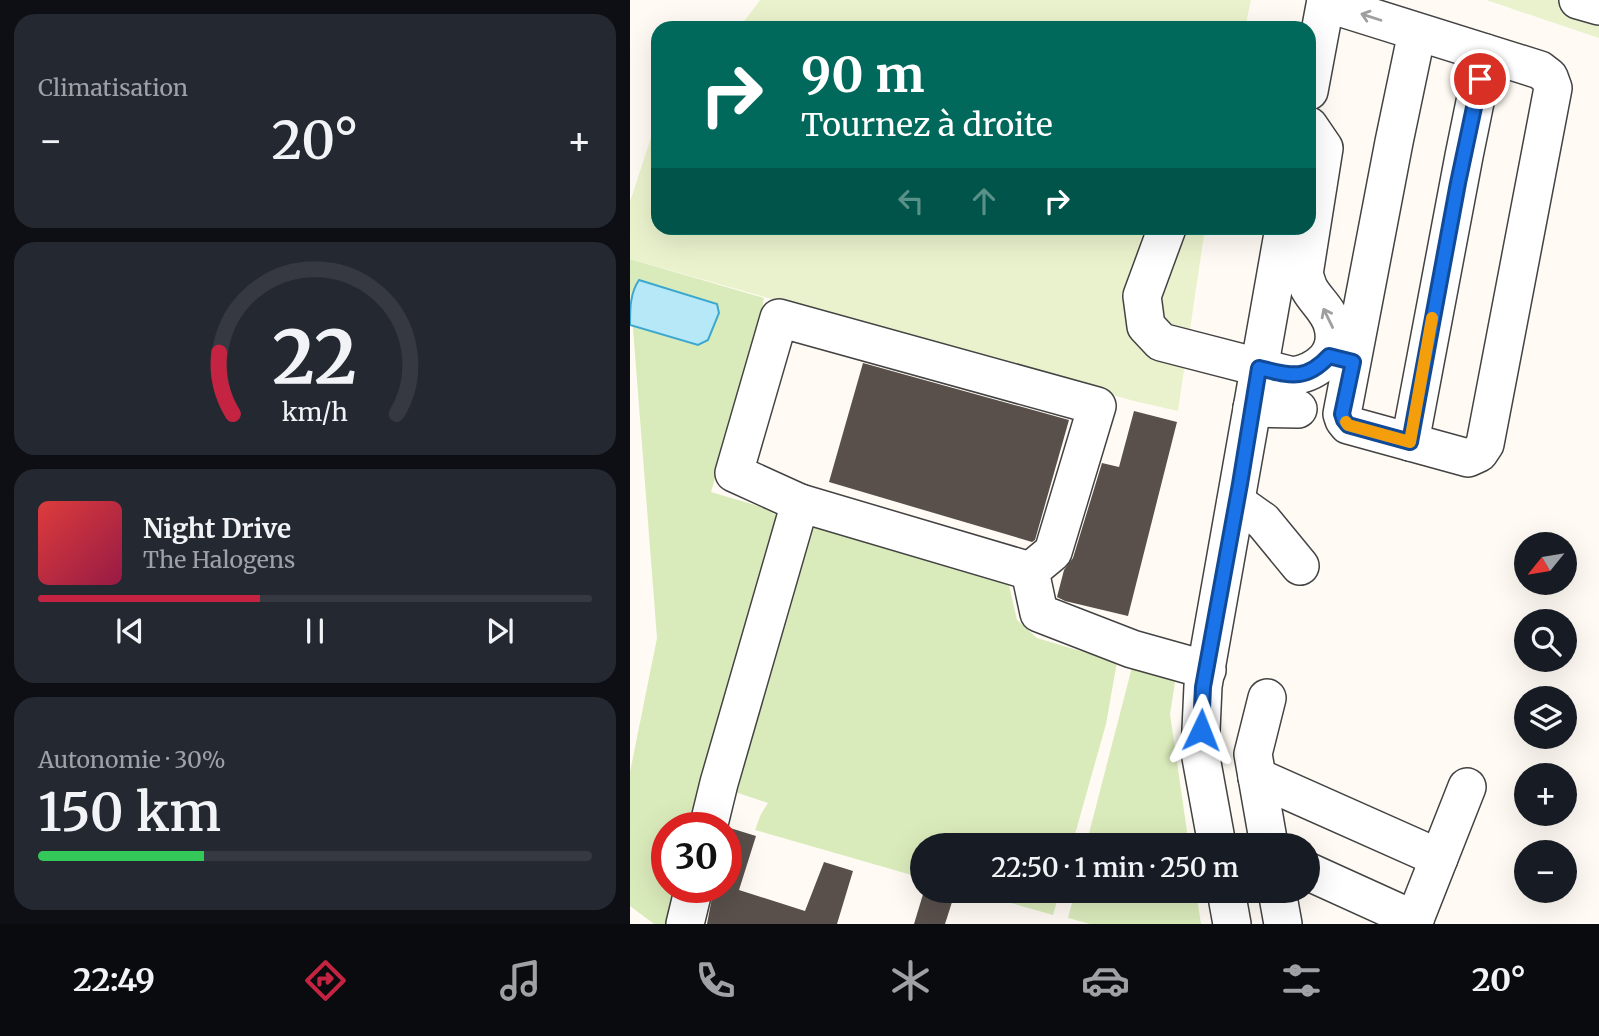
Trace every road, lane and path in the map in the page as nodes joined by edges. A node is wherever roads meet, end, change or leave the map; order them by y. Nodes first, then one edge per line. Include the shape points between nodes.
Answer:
1 (1578, 0) edge
2 (1326, 1) edge
3 (1599, 6) edge
4 (1417, 32) junction
5 (1485, 53) junction
6 (1316, 55) edge
7 (1316, 136) edge
8 (1316, 198) edge
9 (1164, 235) edge
10 (1283, 235) edge
11 (1310, 235) edge
12 (1341, 359) junction
13 (1259, 368) junction
14 (1252, 408) junction
15 (1297, 409) dead end
16 (1410, 442) junction
17 (1236, 502) junction
18 (800, 503) junction
19 (1300, 565) dead end
20 (1030, 571) junction
21 (1207, 670) junction
22 (1267, 698) dead end
23 (1257, 777) junction
24 (1467, 788) dead end
25 (712, 812) edge
26 (1215, 833) edge
27 (1267, 833) edge
28 (1439, 858) junction
29 (1320, 877) edge
30 (690, 903) edge
31 (1228, 903) edge
32 (1279, 903) edge
33 (1414, 922) edge
34 (685, 924) edge
35 (1232, 924) edge
36 (1283, 924) edge

1 - 3 street
4 -> 2 street
2 - 6 street
4 - 5 street
4 - 12 street
5 - 16 street
5 - 16 street via 1541,70 1549,77 1553,88 1538,172 1485,444 1479,453 1468,457
8 -> 7 street via 1324,148
9 - 13 street via 1142,296 1146,326 1161,342
10 - 13 street
12 -> 11 street via 1333,326 1304,274
12 - 13 street via 1293,376
12 - 16 street via 1342,414 1348,425
13 - 14 street
14 - 15 street
14 - 17 street
17 - 19 street via 1263,521
17 - 21 street
18 - 20 street
18 - 20 street via 734,473 779,318 1097,406 1054,552
18 - 25 street
20 - 21 street via 1039,613 1132,649
21 - 26 street via 1200,752
22 - 23 street via 1253,754
23 - 27 street
23 - 28 street
24 - 28 street
28 - 33 street
29 - 33 street
30 - 34 street
31 - 35 street
32 - 36 street

